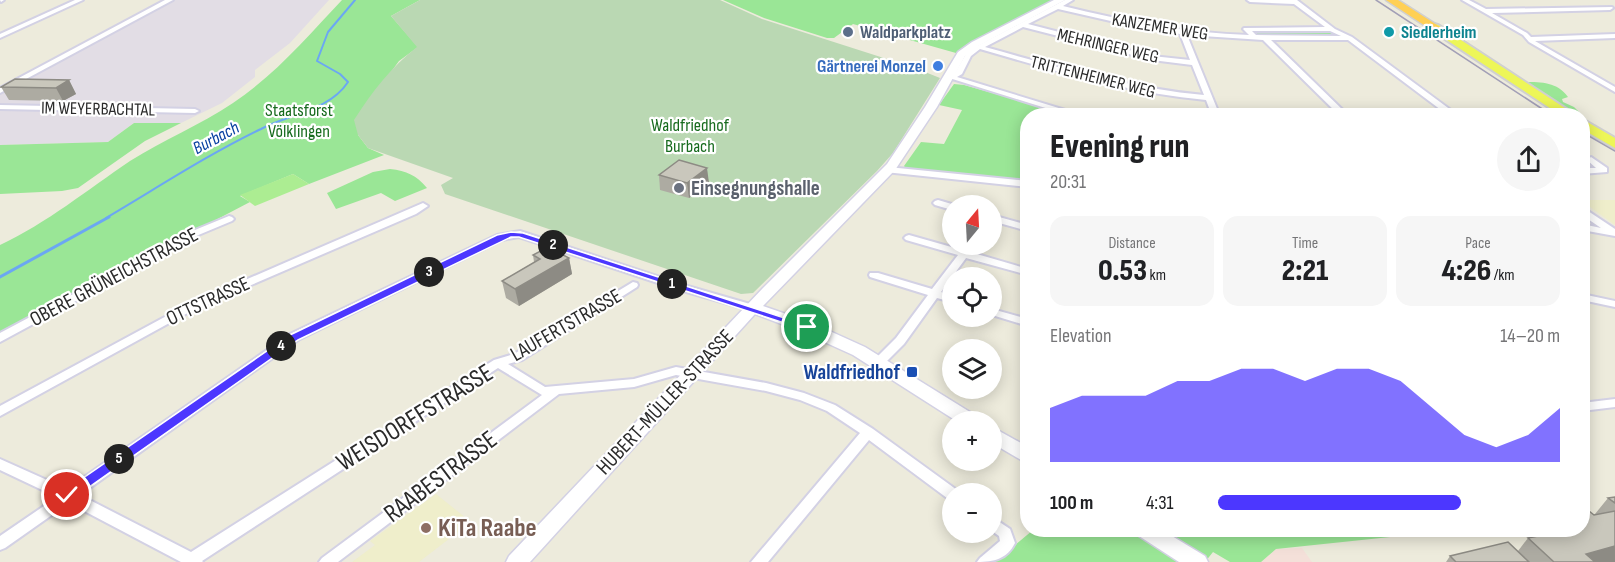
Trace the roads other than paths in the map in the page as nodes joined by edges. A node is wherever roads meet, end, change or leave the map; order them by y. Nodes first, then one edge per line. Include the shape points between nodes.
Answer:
1 (80, 0) edge
2 (170, 0) edge
3 (1070, 0) edge
4 (1250, 0) edge
5 (1385, 0) edge
6 (1391, 0) edge
7 (1465, 0) edge
8 (1591, 0) edge
9 (1294, 1) edge
10 (1059, 3) edge
11 (1612, 9) edge
12 (1485, 11) junction
13 (1022, 26) junction
14 (1431, 27) junction
15 (1332, 29) junction
16 (1183, 33) junction
17 (0, 36) edge
18 (1615, 36) edge
19 (1254, 37) junction
20 (1264, 37) junction
21 (1350, 38) junction
22 (1528, 39) junction
23 (979, 48) junction
24 (1195, 63) junction
25 (950, 77) junction
26 (1612, 88) edge
27 (0, 91) edge
28 (1209, 99) junction
29 (0, 107) edge
30 (1054, 108) edge
31 (1213, 108) edge
32 (1337, 108) edge
33 (1444, 108) edge
34 (1549, 108) edge
35 (1558, 108) edge
36 (195, 111) dead end
37 (1590, 129) edge
38 (1590, 141) edge
39 (1615, 144) edge
40 (1610, 157) edge
41 (1590, 160) edge
42 (1590, 162) edge
43 (888, 170) junction
44 (1590, 171) edge
45 (1020, 183) edge
46 (938, 203) dead end
47 (942, 204) edge
48 (423, 206) dead end
49 (1590, 216) edge
50 (229, 219) dead end
51 (1002, 221) edge
52 (1020, 226) edge
53 (1590, 228) edge
54 (1615, 233) edge
55 (909, 238) dead end
56 (942, 244) edge
57 (964, 255) edge
58 (984, 255) edge
59 (1020, 269) edge
60 (874, 275) dead end
61 (633, 285) dead end
62 (936, 294) junction
63 (942, 296) edge
64 (1590, 299) edge
65 (1615, 304) edge
66 (753, 308) junction
67 (1002, 315) edge
68 (1020, 321) edge
69 (0, 338) edge
70 (879, 362) junction
71 (498, 363) junction
72 (691, 374) junction
73 (555, 391) junction
74 (1615, 403) edge
75 (1590, 406) edge
76 (955, 411) edge
77 (0, 412) edge
78 (868, 432) junction
79 (1002, 440) edge
80 (1020, 452) edge
81 (0, 464) edge
82 (942, 487) edge
83 (67, 495) junction
84 (1002, 531) edge
85 (1157, 537) edge
86 (0, 544) edge
87 (193, 561) edge
88 (327, 562) edge
89 (517, 562) edge
90 (759, 562) edge
91 (985, 562) edge
92 (1197, 562) edge

1 - 17 street
2 - 27 street, IM WEYERBACHTAL
3 - 10 street, HUBERT-MÜLLER-STRASSE
4 - 9 street
5 - 14 highway
6 - 14 highway
7 - 12 street
8 - 11 street
9 - 15 street
10 - 13 street, HUBERT-MÜLLER-STRASSE
10 - 16 street, KANZEMER WEG via 1137,25
10 - 25 main road, HUBERT-MÜLLER-STRASSE via 966,50
11 - 12 street
12 - 22 street
13 - 23 street, HUBERT-MÜLLER-STRASSE
13 - 24 street, MEHRINGER WEG via 1152,58
14 - 34 main road
14 - 35 main road
15 - 19 street via 1246,29
15 - 21 street
16 - 19 street, KANZEMER WEG
16 - 24 street
18 - 22 street
19 - 20 street, KANZEMER WEG
20 - 21 street, KANZEMER WEG
20 - 32 street
21 - 33 street
22 - 26 street
23 - 25 street, HUBERT-MÜLLER-STRASSE via 958,74
23 - 28 street, TRITTENHEIMER WEG via 1126,87
24 - 28 street
25 - 30 street
25 - 43 main road, HUBERT-MÜLLER-STRASSE
28 - 31 street
29 - 36 street, IM WEYERBACHTAL
37 - 39 main road
38 - 40 main road
40 - 41 street
42 - 44 street via 1604,170
43 - 45 street
43 - 66 main road, HUBERT-MÜLLER-STRASSE
46 - 47 street
48 - 77 street, OTTSTRASSE via 196,304
49 - 54 street
50 - 69 street, OBERE GRÜNEICHSTRASSE via 193,234
51 - 52 street
53 - 54 street
55 - 56 street
57 - 62 street
58 - 59 street
60 - 62 street
61 - 71 street, LAUFERTSTRASSE via 518,357
62 - 63 street
62 - 70 street
64 - 65 street
66 - 70 main road via 807,327
66 - 72 main road, HUBERT-MÜLLER-STRASSE
66 - 83 street via 520,234 500,237 294,337
67 - 68 street
70 - 76 main road
71 - 73 street, WEISDORFFSTRASSE via 536,388
71 - 87 street, WEISDORFFSTRASSE
72 - 73 street, WEISDORFFSTRASSE via 669,372 634,383
72 - 78 street, WEISDORFFSTRASSE via 804,397 831,408
72 - 89 main road, HUBERT-MÜLLER-STRASSE
73 - 88 street, RAABESTRASSE
74 - 75 street
78 - 82 street, WEISDORFFSTRASSE
78 - 90 street
79 - 80 main road
81 - 83 street
83 - 86 street
83 - 87 street
84 - 91 street via 1008,543
85 - 92 main road

